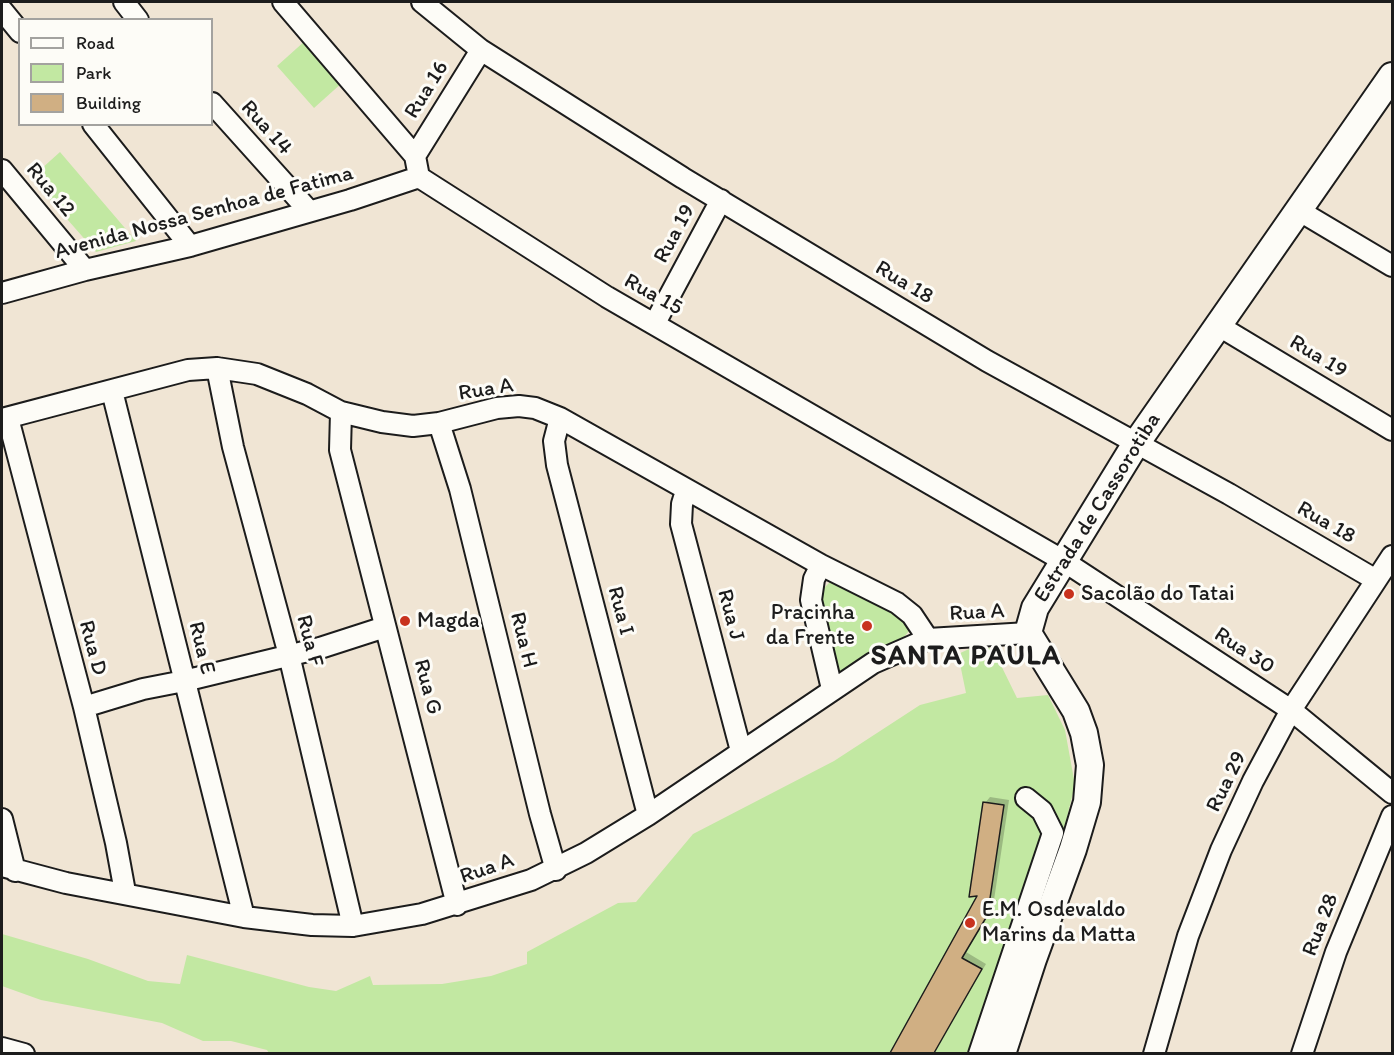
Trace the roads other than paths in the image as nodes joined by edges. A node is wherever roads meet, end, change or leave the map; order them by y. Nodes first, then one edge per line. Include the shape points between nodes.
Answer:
1 (124, 2) edge
2 (283, 2) edge
3 (422, 2) edge
4 (2, 9) edge
5 (136, 18) edge
6 (18, 29) edge
7 (481, 50) junction
8 (1392, 76) edge
9 (213, 104) edge
10 (95, 126) edge
11 (415, 156) junction
12 (2, 170) edge
13 (419, 177) junction
14 (721, 200) junction
15 (1298, 210) junction
16 (309, 211) junction
17 (190, 246) junction
18 (1392, 266) edge
19 (85, 270) junction
20 (2, 293) edge
21 (655, 323) junction
22 (1219, 326) junction
23 (217, 368) junction
24 (112, 391) junction
25 (341, 412) junction
26 (5, 418) edge
27 (560, 418) junction
28 (439, 423) junction
29 (1392, 430) edge
30 (1135, 445) junction
31 (686, 491) junction
32 (1392, 556) edge
33 (1062, 560) junction
34 (821, 565) junction
35 (1376, 580) junction
36 (385, 627) junction
37 (1028, 633) junction
38 (928, 639) junction
39 (289, 655) junction
40 (184, 681) junction
41 (832, 688) junction
42 (84, 707) junction
43 (1291, 710) junction
44 (741, 751) junction
45 (1392, 793) edge
46 (1026, 798) dead end
47 (648, 815) junction
48 (1392, 816) edge
49 (2, 819) edge
50 (8, 869) edge
51 (556, 870) junction
52 (125, 892) junction
53 (458, 905) junction
54 (244, 917) junction
55 (353, 926) junction
56 (2, 1048) edge
57 (24, 1053) edge
58 (979, 1053) edge
59 (1002, 1053) edge
60 (1154, 1053) edge
61 (1302, 1053) edge

1 - 5 street
2 - 11 street
3 - 7 street, Rua 18
4 - 6 street
7 - 11 street, Rua 16
7 - 14 street, Rua 18
8 - 15 main road, Estrada de Cassorotiba
9 - 16 street, Rua 14
10 - 17 street
11 - 13 street
12 - 19 street, Rua 12
13 - 16 street, Avenida Nossa Senhoa de Fatima
13 - 21 street, Rua 15 via 607,297
14 - 21 street, Rua 19
14 - 30 street, Rua 18 via 987,361
15 - 18 street
15 - 22 main road, Estrada de Cassorotiba
16 - 17 street, Avenida Nossa Senhoa de Fatima
17 - 19 street, Avenida Nossa Senhoa de Fatima
19 - 20 street, Avenida Nossa Senhoa de Fatima
21 - 33 street, Rua 15
22 - 29 street, Rua 19
22 - 30 main road, Estrada de Cassorotiba
23 - 24 street, Rua A via 188,370
23 - 25 street, Rua A via 257,374
23 - 39 street, Rua F via 236,458
24 - 26 street, Rua A
24 - 40 street, Rua E
25 - 28 street, Rua A via 413,426
25 - 36 street, Rua G via 340,450
26 - 42 street, Rua D
27 - 28 street, Rua A via 519,406
27 - 31 street, Rua A
27 - 47 street, Rua I via 554,453
28 - 51 street, Rua H via 460,489
30 - 33 main road, Estrada de Cassorotiba
30 - 35 street, Rua 18
31 - 34 street, Rua A
31 - 44 street, Rua J via 681,524
32 - 35 street, Rua 29
33 - 37 main road, Estrada de Cassorotiba via 1035,608
33 - 43 street, Rua 30
34 - 38 street, Rua A via 897,603 912,615
34 - 41 street via 811,600
35 - 43 street, Rua 29
36 - 39 street
36 - 53 street, Rua G
37 - 38 street, Rua A
37 - 59 main road via 1076,711 1084,733 1090,765 1088,802
38 - 41 street, Rua A via 873,663
39 - 40 street
39 - 55 street, Rua F
40 - 42 street
40 - 54 street, Rua E
41 - 44 street, Rua A
42 - 52 street, Rua D
43 - 45 street, Rua 30
43 - 60 street, Rua 29 via 1221,850 1188,936
44 - 47 street, Rua A
46 - 58 street via 1042,811 1053,832
47 - 51 street, Rua A
48 - 61 street, Rua 28 via 1336,952
49 - 50 street
50 - 52 street, Rua A
51 - 53 street, Rua A
52 - 54 street, Rua A
53 - 55 street, Rua A
54 - 55 street, Rua A
56 - 57 street

